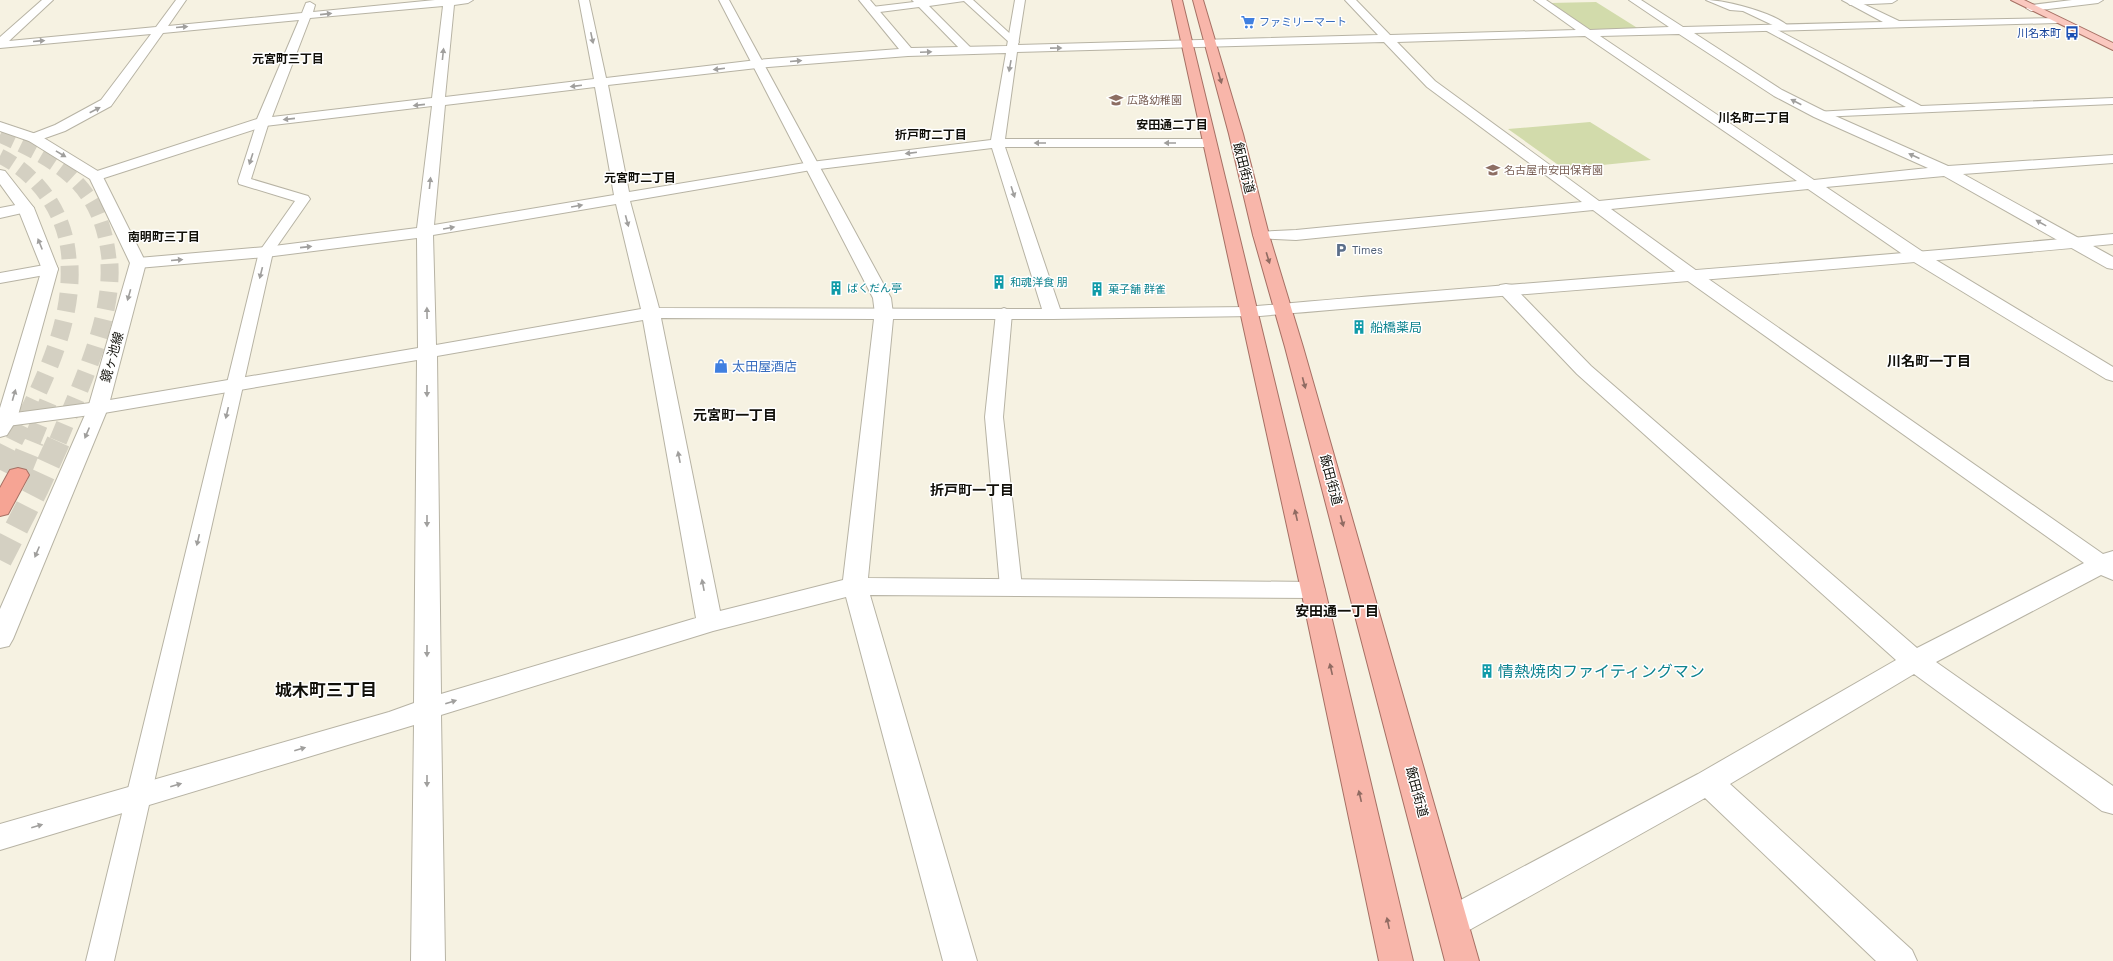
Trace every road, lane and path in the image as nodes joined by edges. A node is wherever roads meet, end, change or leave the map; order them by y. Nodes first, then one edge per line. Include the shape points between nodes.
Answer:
1 (48, 0) edge
2 (181, 0) edge
3 (312, 0) edge
4 (468, 0) edge
5 (584, 0) edge
6 (724, 0) edge
7 (864, 0) edge
8 (960, 0) edge
9 (968, 0) edge
10 (1020, 0) edge
11 (1177, 0) edge
12 (1198, 0) edge
13 (1350, 0) edge
14 (1539, 0) edge
15 (1634, 0) edge
16 (1711, 0) edge
17 (1892, 0) edge
18 (2016, 0) edge
19 (2098, 0) edge
20 (449, 1) edge
21 (1850, 1) edge
22 (919, 2) edge
23 (2031, 8) junction
24 (872, 10) junction
25 (305, 16) junction
26 (2056, 20) junction
27 (1898, 24) junction
28 (1768, 28) junction
29 (1785, 28) junction
30 (159, 30) junction
31 (1682, 30) junction
32 (1585, 33) junction
33 (1387, 38) junction
34 (0, 44) edge
35 (1210, 44) junction
36 (1013, 45) junction
37 (1187, 45) junction
38 (2113, 47) edge
39 (967, 50) junction
40 (908, 52) junction
41 (757, 64) junction
42 (601, 83) junction
43 (2113, 101) edge
44 (438, 102) junction
45 (1918, 109) junction
46 (1819, 114) junction
47 (263, 122) junction
48 (0, 126) edge
49 (34, 138) junction
50 (997, 143) junction
51 (1209, 143) junction
52 (2113, 159) edge
53 (811, 166) junction
54 (1946, 171) junction
55 (0, 174) edge
56 (96, 176) junction
57 (1811, 184) junction
58 (622, 198) junction
59 (1594, 204) junction
60 (26, 208) junction
61 (0, 213) edge
62 (425, 232) junction
63 (1261, 236) junction
64 (2113, 240) edge
65 (2075, 242) junction
66 (266, 252) junction
67 (1920, 258) junction
68 (138, 263) junction
69 (2113, 264) edge
70 (50, 269) junction
71 (1691, 275) junction
72 (0, 278) edge
73 (1506, 289) junction
74 (1283, 309) junction
75 (1248, 312) junction
76 (651, 313) junction
77 (1004, 313) junction
78 (884, 314) junction
79 (1053, 314) junction
80 (427, 352) junction
81 (2113, 375) edge
82 (234, 386) junction
83 (98, 408) junction
84 (2, 424) edge
85 (18, 475) tunnel mouth
86 (0, 509) edge
87 (2109, 565) edge
88 (855, 586) junction
89 (1011, 587) junction
90 (1313, 590) junction
91 (710, 623) junction
92 (0, 639) edge
93 (1915, 661) junction
94 (427, 709) junction
95 (1708, 782) junction
96 (138, 796) junction
97 (2113, 802) edge
98 (0, 837) edge
99 (1452, 922) junction
100 (1393, 960) edge
101 (100, 961) edge
102 (428, 961) edge
103 (960, 961) edge
104 (1462, 961) edge
105 (1900, 961) edge

1 - 34 street
2 - 30 street
3 - 25 street
4 - 20 street
5 -> 42 street
6 - 41 street
7 - 24 street
8 - 22 lane
9 - 36 lane
10 - 36 street
11 - 37 highway
12 - 35 highway, 飯田街道
13 - 33 street
14 - 32 street
15 - 31 street
16 - 29 lane via 1733,8 1745,8
17 - 21 lane
18 - 23 main road
19 - 23 street
25 -> 20 street
44 -> 20 street
21 - 27 street
22 - 24 lane
22 - 39 lane
23 - 26 main road
24 - 40 street
30 -> 25 street
25 - 47 street
26 - 27 street
26 - 38 main road
27 - 29 street
28 - 29 street
28 - 31 street
28 - 45 lane
34 -> 30 street
49 -> 30 street via 60,128 106,104
31 - 32 street
46 -> 31 street via 1778,93
32 - 33 street
32 - 57 street
33 - 35 street
33 - 59 street via 1431,84
35 - 37 street
35 -> 63 highway, 飯田街道
36 -> 37 street
36 - 39 street
36 -> 50 street
37 - 51 highway
40 -> 39 street
41 -> 40 street
41 -> 42 street
41 - 53 street
42 -> 44 street
42 - 58 street
43 - 45 lane
44 -> 47 street
62 -> 44 street
45 - 46 lane
54 -> 46 street
47 - 56 street
47 -> 66 lane via 244,181 303,199
48 - 49 street
49 -> 56 street
51 -> 50 street
50 -> 53 street
50 -> 79 street
51 - 75 highway
52 - 54 street
53 - 58 street
53 - 78 street via 882,298
54 - 57 street
65 -> 54 street
55 - 60 street
56 - 68 street
57 - 59 street
57 - 67 street
62 -> 58 street
58 -> 76 street
59 - 63 street via 1296,235
59 - 71 street
60 - 61 street
70 -> 60 street
66 -> 62 street
80 -> 62 street
63 -> 74 highway, 飯田街道
64 - 65 street
65 - 67 street
65 - 69 street
68 -> 66 street
66 -> 82 lane
67 - 71 street
67 - 81 street
68 -> 83 street, 鏡ヶ池線
70 - 72 street
84 -> 70 street
71 - 73 street
71 - 87 street
73 - 74 street
73 - 93 street via 1584,370
74 - 75 street
74 -> 99 highway, 飯田街道
75 - 79 street
90 -> 75 highway
76 - 78 street
76 - 80 street
91 -> 76 street
77 - 78 street
77 - 79 street
77 - 89 lane via 994,417
78 - 88 street
80 - 82 street
80 -> 94 street
82 - 83 street
82 -> 96 lane
83 - 84 street
83 -> 92 street, 鏡ヶ池線
85 - 86 highway
87 - 93 street
88 - 89 street
88 - 91 street
88 - 103 street
89 - 90 street
100 -> 90 highway
94 -> 91 street
93 - 95 street
93 - 97 street
96 -> 94 street
94 -> 102 street
95 - 99 street
95 - 105 street
98 -> 96 street
96 - 101 lane
99 - 104 highway, 飯田街道

